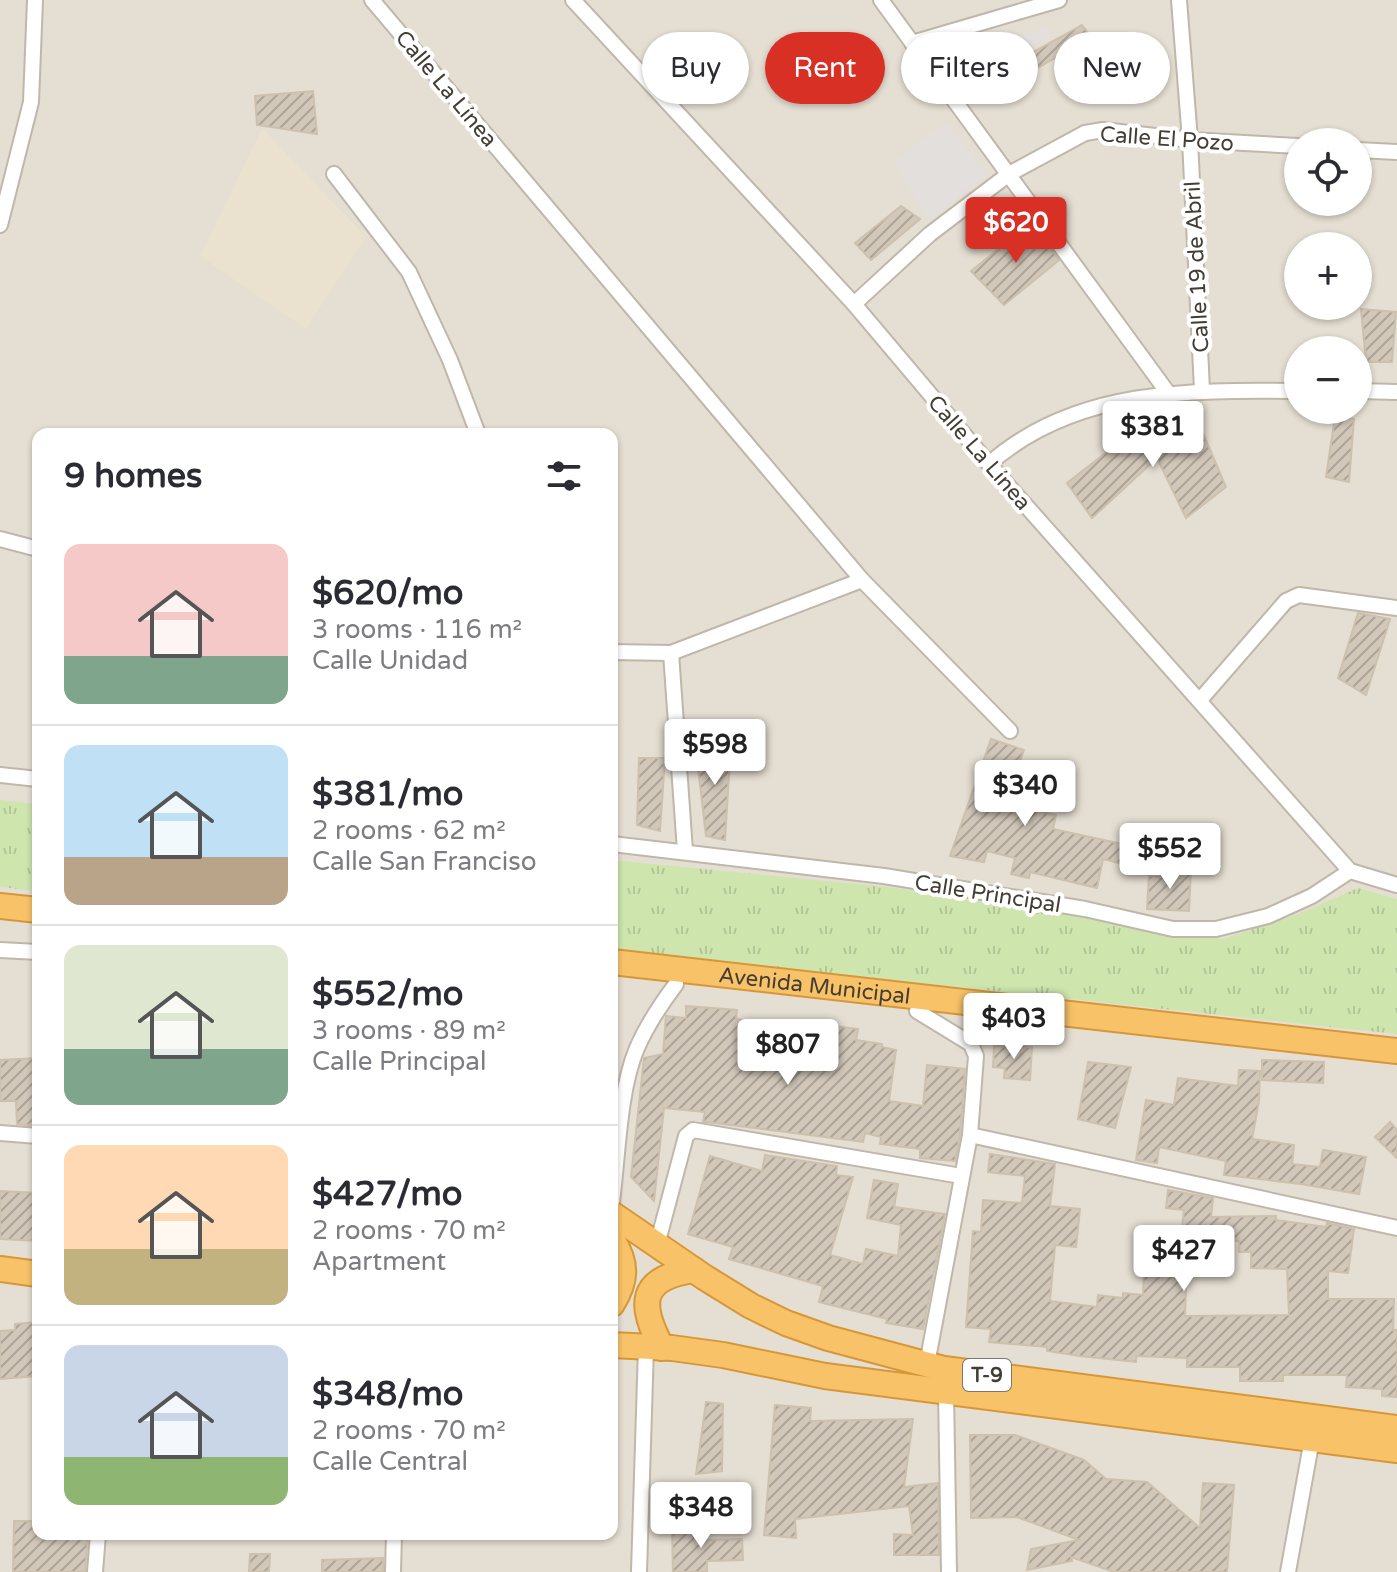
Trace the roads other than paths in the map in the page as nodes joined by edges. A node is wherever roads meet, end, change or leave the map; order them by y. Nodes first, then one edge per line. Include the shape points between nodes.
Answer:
1 (35, 0) edge
2 (372, 0) edge
3 (573, 0) edge
4 (881, 0) edge
5 (1059, 0) edge
6 (1179, 0) edge
7 (904, 32) edge
8 (950, 32) edge
9 (957, 104) edge
10 (1190, 140) junction
11 (1284, 145) edge
12 (1372, 151) edge
13 (1397, 152) edge
14 (334, 174) dead end
15 (1009, 174) junction
16 (0, 225) edge
17 (854, 304) junction
18 (1202, 390) junction
19 (1284, 391) edge
20 (1372, 391) edge
21 (1397, 392) edge
22 (1168, 393) junction
23 (476, 428) edge
24 (989, 464) junction
25 (0, 539) edge
26 (32, 547) edge
27 (862, 580) junction
28 (1397, 608) edge
29 (618, 652) edge
30 (671, 653) junction
31 (1200, 700) junction
32 (1010, 731) dead end
33 (0, 775) edge
34 (32, 778) edge
35 (618, 845) edge
36 (685, 851) junction
37 (1350, 871) junction
38 (1397, 885) edge
39 (0, 906) edge
40 (32, 909) edge
41 (0, 950) edge
42 (32, 952) edge
43 (618, 963) edge
44 (618, 977) edge
45 (676, 984) junction
46 (917, 1011) junction
47 (1198, 1033) junction
48 (1397, 1051) edge
49 (1397, 1061) edge
50 (0, 1133) edge
51 (970, 1135) junction
52 (32, 1136) edge
53 (618, 1151) edge
54 (961, 1176) junction
55 (618, 1218) edge
56 (1397, 1228) edge
57 (657, 1245) junction
58 (618, 1249) edge
59 (0, 1269) edge
60 (694, 1270) junction
61 (32, 1273) edge
62 (618, 1293) edge
63 (618, 1345) edge
64 (654, 1347) junction
65 (927, 1364) junction
66 (946, 1391) junction
67 (1397, 1428) edge
68 (1312, 1439) junction
69 (1397, 1450) edge
70 (98, 1540) edge
71 (394, 1540) edge
72 (95, 1572) edge
73 (393, 1572) edge
74 (639, 1572) edge
75 (949, 1572) edge
76 (1288, 1572) edge

1 - 16 street via 31,102
2 - 27 street, Calle La Línea
3 - 17 street, Calle La Línea
4 - 7 street
5 - 8 street
6 - 10 street, Calle 19 de Abril
9 - 15 street
10 - 11 street, Calle El Pozo
10 - 15 street, Calle El Pozo via 1103,130 1085,133
10 - 18 street, Calle 19 de Abril
12 - 13 street
14 - 23 street via 409,272
15 - 17 street, Calle El Pozo via 930,234
15 - 22 street
17 - 24 street, Calle La Línea
18 - 19 street
18 - 22 street
20 - 21 street
22 - 24 street via 1051,421
24 - 31 street, Calle La Línea
25 - 26 street
27 - 30 street
27 - 32 street, Calle La Línea
28 - 31 street via 1293,597
29 - 30 street
30 - 36 street
31 - 37 street, Calle La Línea
33 - 34 street
35 - 36 street, Calle Principal
36 - 37 street, Calle Principal via 884,876 1173,929 1216,929 1268,916
37 - 38 street
39 - 40 highway
41 - 42 street
43 - 47 highway, Avenida Municipal
44 - 45 highway, Avenida Municipal
45 - 46 highway, Avenida Municipal
45 - 53 street via 654,1015 627,1075
46 - 47 highway, Avenida Municipal
46 - 51 street via 971,1044 976,1056
47 - 48 highway, Avenida Municipal
47 - 49 highway, Avenida Municipal
50 - 52 street
51 - 54 street
51 - 56 street
54 - 57 street via 693,1130 686,1136
54 - 65 street
55 - 57 highway, T-9
57 - 60 highway, T-9
58 - 62 highway via 626,1270
59 - 61 highway
60 - 64 highway via 671,1274 650,1294 646,1304
60 - 65 highway, T-9 via 786,1323
63 - 64 highway, T-9
64 - 66 highway, T-9
64 - 74 street
65 - 67 highway, T-9
66 - 68 highway, T-9
66 - 75 street
68 - 69 highway, T-9
68 - 76 street
70 - 72 street
71 - 73 street

